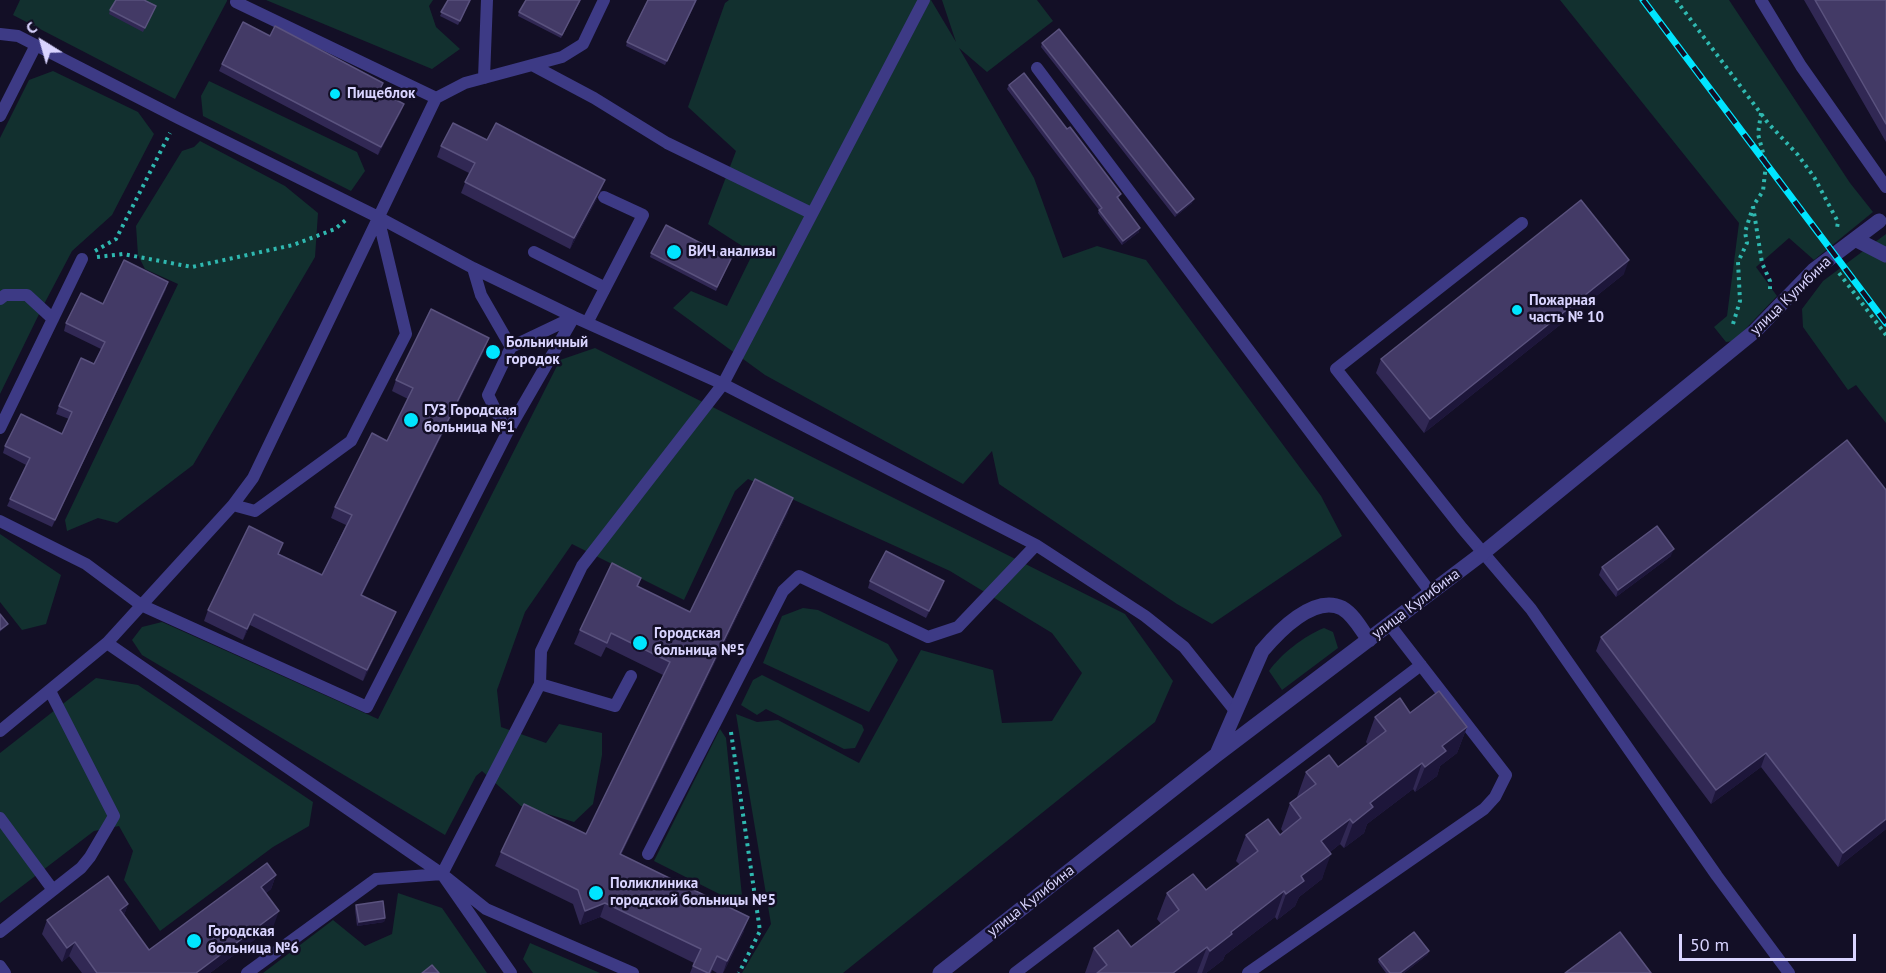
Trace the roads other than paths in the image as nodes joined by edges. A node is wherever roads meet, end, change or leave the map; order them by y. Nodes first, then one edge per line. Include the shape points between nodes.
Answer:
1 (487, 0) edge
2 (604, 0) edge
3 (924, 0) edge
4 (1761, 0) edge
5 (236, 2) dead end
6 (0, 34) edge
7 (36, 45) junction
8 (532, 65) junction
9 (1037, 68) dead end
10 (484, 78) junction
11 (436, 98) junction
12 (0, 116) edge
13 (1886, 187) edge
14 (604, 197) edge
15 (811, 213) junction
16 (378, 217) junction
17 (1883, 219) edge
18 (1522, 223) dead end
19 (1855, 238) junction
20 (534, 252) dead end
21 (1886, 255) edge
22 (82, 259) road end
23 (473, 268) junction
24 (604, 287) junction
25 (0, 299) edge
26 (574, 317) junction
27 (53, 319) junction
28 (587, 323) junction
29 (511, 347) junction
30 (723, 384) junction
31 (0, 428) edge
32 (507, 433) junction
33 (233, 505) junction
34 (0, 521) edge
35 (1036, 545) junction
36 (1483, 553) junction
37 (1431, 593) junction
38 (141, 605) junction
39 (1389, 624) junction
40 (1369, 640) junction
41 (107, 643) junction
42 (1421, 665) junction
43 (631, 676) dead end
44 (540, 684) junction
45 (50, 691) junction
46 (1236, 712) junction
47 (0, 731) edge
48 (1215, 756) junction
49 (0, 818) edge
50 (648, 854) dead end
51 (442, 874) junction
52 (53, 890) junction
53 (0, 932) edge
54 (0, 966) edge
55 (5, 973) edge
56 (247, 973) edge
57 (511, 973) edge
58 (633, 973) edge
59 (940, 973) edge
60 (1016, 973) edge
61 (1248, 973) edge
62 (1790, 973) edge

1 - 10 lane
2 - 8 lane via 583,44 562,57
3 - 15 lane
4 - 13 lane via 1801,66
5 - 11 lane
6 - 7 lane via 18,36
7 - 12 lane
7 - 16 lane
8 - 10 lane
8 - 15 lane via 667,143
9 - 37 lane
10 - 11 lane
11 - 16 lane
14 - 24 lane via 643,215
15 - 30 lane
16 - 23 lane
16 - 33 lane via 253,478
16 - 33 lane via 406,334 351,441 255,511
17 - 19 street, улица Кулибина
18 - 36 lane via 1336,369
19 - 21 street
19 - 36 street, улица Кулибина via 1802,282 1770,318
20 - 24 lane
22 - 27 lane
23 - 26 lane
23 - 29 lane via 481,295
24 - 28 lane
25 - 27 lane via 5,295 27,296
26 - 28 lane
26 - 29 lane
26 - 32 lane
27 - 31 lane
28 - 30 lane
29 - 32 lane via 488,395
30 - 35 lane
30 - 44 lane via 582,566 541,651
32 - 38 lane via 367,707
33 - 38 lane
34 - 38 lane via 86,564
35 - 46 lane via 1184,646
35 - 50 lane via 958,627 928,637 798,576 783,591
36 - 37 street, улица Кулибина
36 - 62 lane via 1531,609 1717,876
37 - 39 street, улица Кулибина
38 - 41 lane
39 - 40 street, улица Кулибина
39 - 42 lane
40 - 46 street via 1340,607 1316,606 1284,628 1262,651
40 - 48 street, улица Кулибина
41 - 45 lane
41 - 51 lane
42 - 60 lane
42 - 61 lane via 1506,775 1495,797 1484,809
43 - 44 lane via 615,706
44 - 51 lane
45 - 47 lane
45 - 52 lane via 114,816 85,863
46 - 48 street
48 - 59 street, улица Кулибина
49 - 52 lane
51 - 56 lane via 376,879
51 - 57 lane
51 - 58 lane via 486,909
52 - 53 lane
54 - 55 lane

